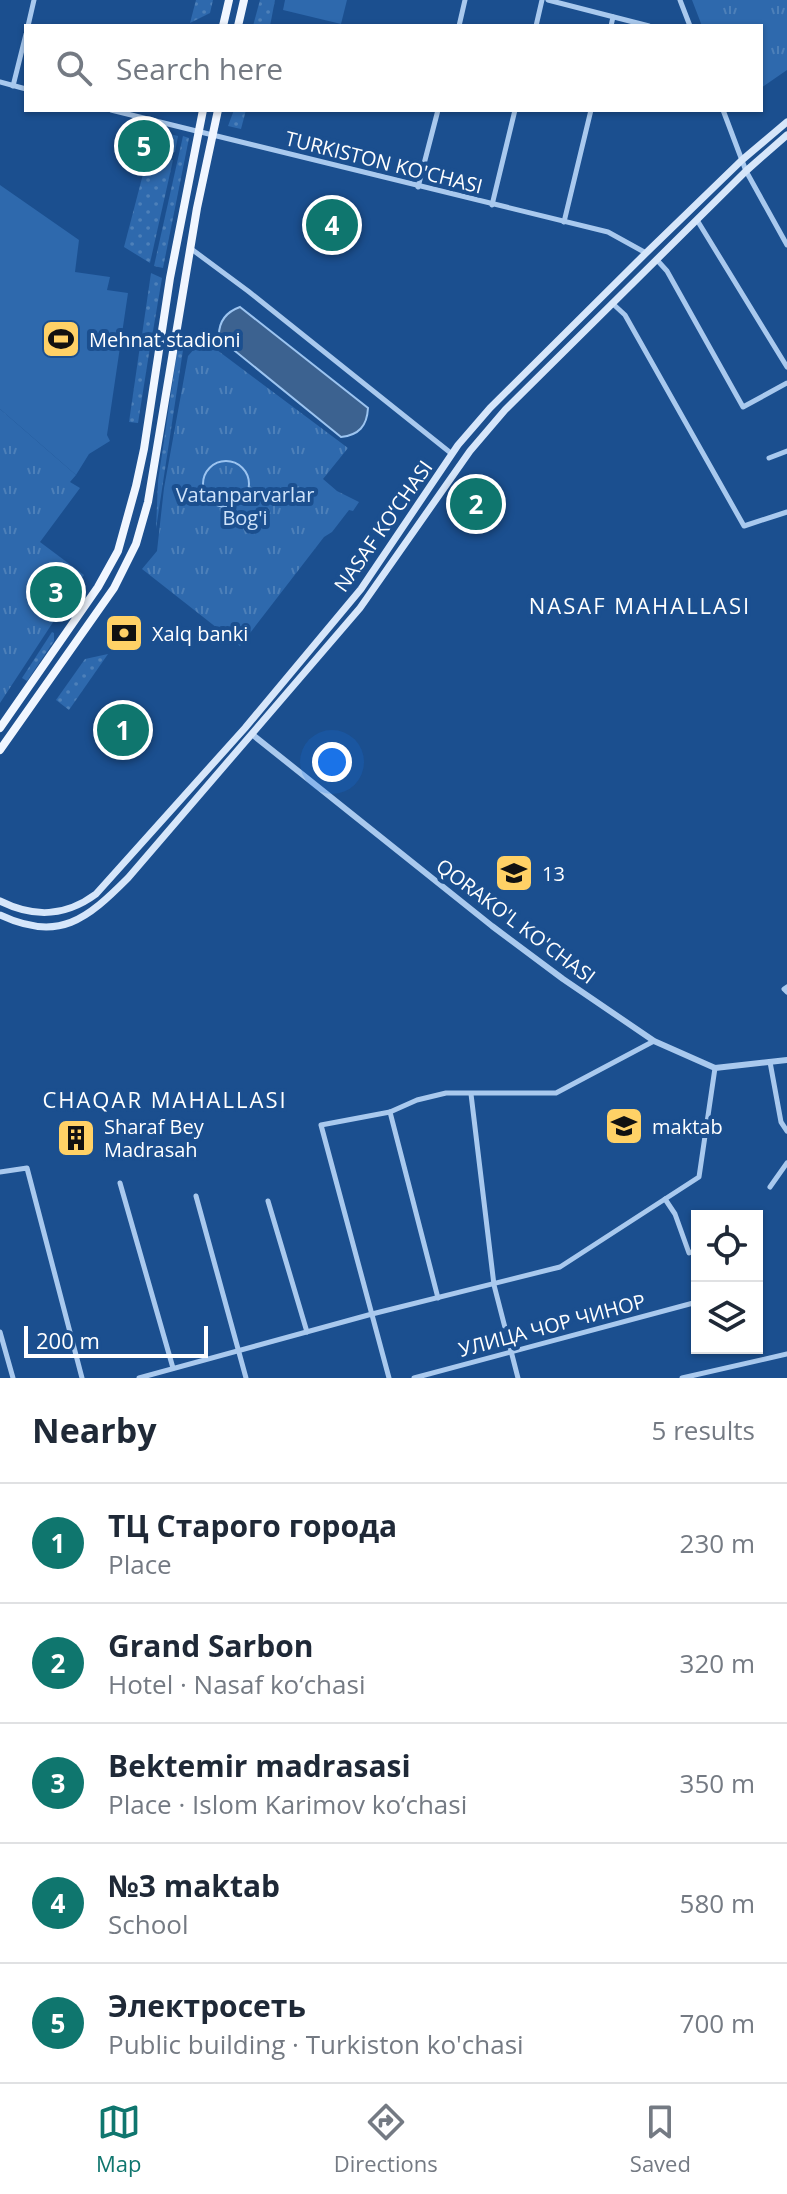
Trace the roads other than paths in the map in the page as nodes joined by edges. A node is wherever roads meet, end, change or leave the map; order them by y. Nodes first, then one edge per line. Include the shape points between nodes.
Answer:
1 (34, 0) edge
2 (229, 0) edge
3 (244, 0) edge
4 (465, 0) edge
5 (542, 0) edge
6 (548, 0) edge
7 (680, 0) edge
8 (613, 17) junction
9 (28, 24) edge
10 (223, 24) edge
11 (238, 24) edge
12 (459, 24) edge
13 (536, 24) edge
14 (611, 24) edge
15 (641, 24) edge
16 (689, 24) edge
17 (24, 42) edge
18 (0, 82) edge
19 (13, 86) junction
20 (24, 89) edge
21 (118, 112) edge
22 (202, 112) edge
23 (218, 112) edge
24 (437, 112) edge
25 (515, 112) edge
26 (591, 112) edge
27 (724, 112) edge
28 (787, 122) edge
29 (197, 133) junction
30 (787, 135) edge
31 (212, 136) junction
32 (742, 160) junction
33 (746, 171) junction
34 (418, 187) junction
35 (492, 205) junction
36 (697, 220) junction
37 (564, 222) junction
38 (786, 240) edge
39 (190, 248) junction
40 (646, 253) junction
41 (657, 260) junction
42 (612, 303) junction
43 (787, 367) edge
44 (787, 383) edge
45 (148, 418) junction
46 (162, 421) junction
47 (787, 451) edge
48 (452, 454) junction
49 (769, 458) dead end
50 (787, 512) edge
51 (0, 728) edge
52 (245, 728) junction
53 (253, 735) junction
54 (0, 750) edge
55 (150, 836) junction
56 (158, 843) junction
57 (0, 901) edge
58 (0, 915) edge
59 (654, 1041) junction
60 (787, 1060) edge
61 (770, 1062) junction
62 (715, 1068) junction
63 (471, 1094) junction
64 (390, 1112) junction
65 (787, 1131) edge
66 (787, 1163) edge
67 (0, 1172) edge
68 (120, 1183) dead end
69 (770, 1187) dead end
70 (196, 1196) dead end
71 (665, 1199) junction
72 (268, 1201) dead end
73 (691, 1252) edge
74 (494, 1285) junction
75 (438, 1298) junction
76 (691, 1304) edge
77 (372, 1314) junction
78 (0, 1332) edge
79 (307, 1332) junction
80 (240, 1351) junction
81 (512, 1354) junction
82 (787, 1354) edge
83 (173, 1368) junction
84 (13, 1378) edge
85 (82, 1378) edge
86 (139, 1378) edge
87 (246, 1378) edge
88 (389, 1378) edge
89 (414, 1378) edge
90 (518, 1378) edge
91 (682, 1378) edge

1 - 9 street
2 - 10 main road
3 - 11 main road
4 - 12 street
5 - 13 street
6 - 8 street
7 - 16 street
8 - 14 street
8 - 15 street
17 - 19 street
18 - 19 street
19 - 20 street
21 - 29 street, TURKISTON KO'CHASI
22 - 29 main road
23 - 31 main road
24 - 34 street
25 - 35 street
26 - 37 street
27 - 32 street
28 - 32 main road, NASAF KO‘CHASI
29 - 31 street, TURKISTON KO'CHASI
29 - 45 main road
30 - 33 main road, NASAF KO‘CHASI
31 - 34 street, TURKISTON KO'CHASI
31 - 39 main road
32 - 33 street
32 - 40 main road, NASAF KO‘CHASI
33 - 36 main road, NASAF KO‘CHASI
33 - 38 street
34 - 35 street, TURKISTON KO'CHASI
35 - 37 street, TURKISTON KO'CHASI
36 - 41 main road, NASAF KO‘CHASI
36 - 43 street
37 - 40 street, TURKISTON KO'CHASI via 608,232
39 - 46 main road
39 - 48 street
40 - 48 main road, NASAF KO‘CHASI via 490,408
41 - 42 main road, NASAF KO‘CHASI
41 - 44 street via 743,407
42 - 50 street via 625,315 744,526
42 - 53 main road, NASAF KO‘CHASI via 470,451 369,598
45 - 46 main road
45 - 51 main road via 118,551
46 - 54 main road via 148,502 127,565
47 - 49 street
48 - 52 main road, NASAF KO‘CHASI via 361,589
52 - 53 street
52 - 55 main road, NASAF KO‘CHASI
53 - 56 main road, NASAF KO‘CHASI
53 - 59 street, QORAKO'L KO'CHASI via 492,926
55 - 56 main road
55 - 57 main road, NASAF KO‘CHASI via 96,894 73,908 35,913
56 - 58 main road, NASAF KO‘CHASI via 99,907 75,922 26,926
59 - 62 street, QORAKO'L KO'CHASI
59 - 63 street via 556,1093
60 - 61 street
61 - 62 street
61 - 65 street
62 - 71 street via 699,1177
63 - 64 street via 446,1093
63 - 74 street
64 - 75 street
64 - 77 street via 321,1125
66 - 69 street
67 - 85 street via 27,1168
68 - 83 street
70 - 80 street
71 - 73 street
71 - 74 street via 560,1267
72 - 79 street
74 - 75 street
74 - 81 street
75 - 77 street
76 - 81 street, УЛИЦА ЧОР ЧИНОР
77 - 79 street
77 - 88 street
78 - 84 street
79 - 80 street
80 - 83 street
80 - 87 street
81 - 89 street, УЛИЦА ЧОР ЧИНОР
81 - 90 street
82 - 91 street
83 - 86 street

